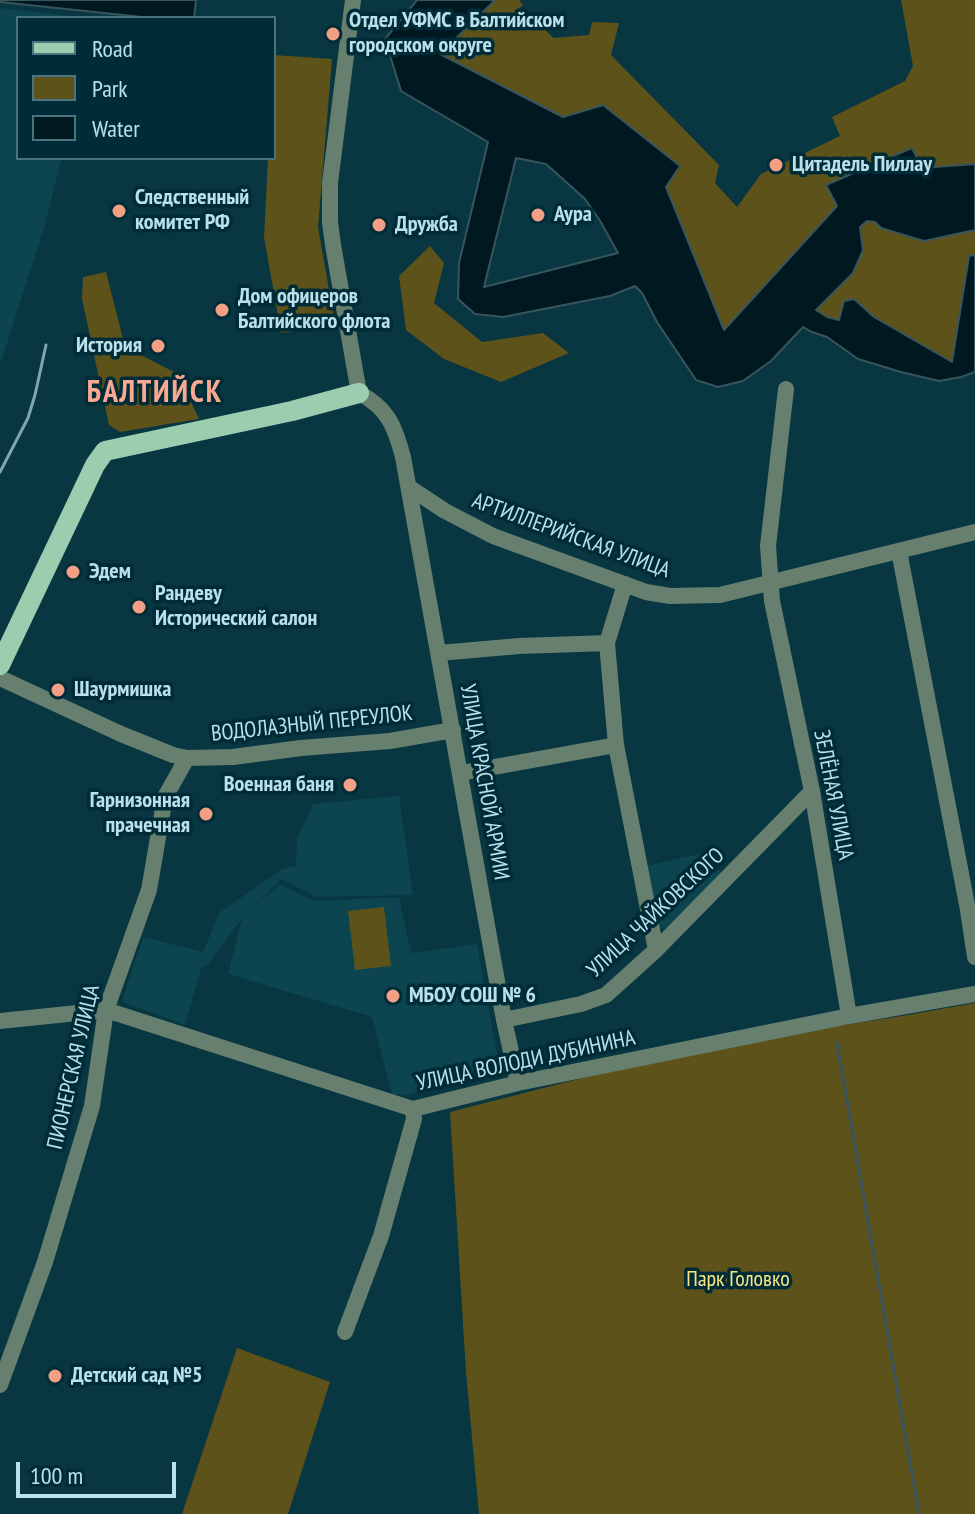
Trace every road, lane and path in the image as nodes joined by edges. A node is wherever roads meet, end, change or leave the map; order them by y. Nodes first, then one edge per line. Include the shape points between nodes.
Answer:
1 (353, 0) edge
2 (786, 389) dead end
3 (359, 393) junction
4 (410, 488) junction
5 (975, 532) edge
6 (899, 551) junction
7 (770, 582) junction
8 (625, 584) junction
9 (607, 643) junction
10 (439, 653) junction
11 (0, 665) edge
12 (0, 678) edge
13 (453, 730) junction
14 (616, 745) junction
15 (187, 758) junction
16 (461, 773) junction
17 (812, 791) junction
18 (656, 950) junction
19 (975, 957) edge
20 (975, 994) edge
21 (106, 1010) junction
22 (849, 1016) junction
23 (504, 1020) junction
24 (0, 1021) edge
25 (518, 1083) junction
26 (413, 1109) junction
27 (345, 1332) dead end
28 (0, 1385) edge

1 - 3 street via 329,203
2 - 7 street, ЗЕЛЁНАЯ УЛИЦА via 768,546
3 - 4 street via 392,423
3 - 11 main road via 105,451
4 - 8 street, АРТИЛЛЕРИЙСКАЯ УЛИЦА via 493,536
4 - 10 street, УЛИЦА КРАСНОЙ АРМИИ
5 - 6 street, АРТИЛЛЕРИЙСКАЯ УЛИЦА
6 - 7 street, АРТИЛЛЕРИЙСКАЯ УЛИЦА
6 - 19 street
7 - 8 street, АРТИЛЛЕРИЙСКАЯ УЛИЦА via 720,595 682,596
7 - 17 street, ЗЕЛЁНАЯ УЛИЦА
8 - 9 street
9 - 10 street
9 - 14 street
10 - 13 street, УЛИЦА КРАСНОЙ АРМИИ
12 - 15 street, ВОДОЛАЗНЫЙ ПЕРЕУЛОК
13 - 15 street, ВОДОЛАЗНЫЙ ПЕРЕУЛОК via 390,741
13 - 16 street, УЛИЦА КРАСНОЙ АРМИИ
14 - 16 street
14 - 18 street
15 - 21 street, ПИОНЕРСКАЯ УЛИЦА via 165,797 149,890
16 - 23 street, УЛИЦА КРАСНОЙ АРМИИ
17 - 18 street, УЛИЦА ЧАЙКОВСКОГО
17 - 22 street, ЗЕЛЁНАЯ УЛИЦА
18 - 23 street, УЛИЦА ЧАЙКОВСКОГО via 606,995
20 - 22 street, УЛИЦА ВОЛОДИ ДУБИНИНА
21 - 24 street, УЛИЦА ВОЛОДИ ДУБИНИНА
21 - 26 street, УЛИЦА ВОЛОДИ ДУБИНИНА
21 - 28 street, ПИОНЕРСКАЯ УЛИЦА via 92,1106 45,1262
22 - 25 street, УЛИЦА ВОЛОДИ ДУБИНИНА
23 - 25 street, УЛИЦА КРАСНОЙ АРМИИ
25 - 26 street, УЛИЦА ВОЛОДИ ДУБИНИНА
26 - 27 street via 381,1236

